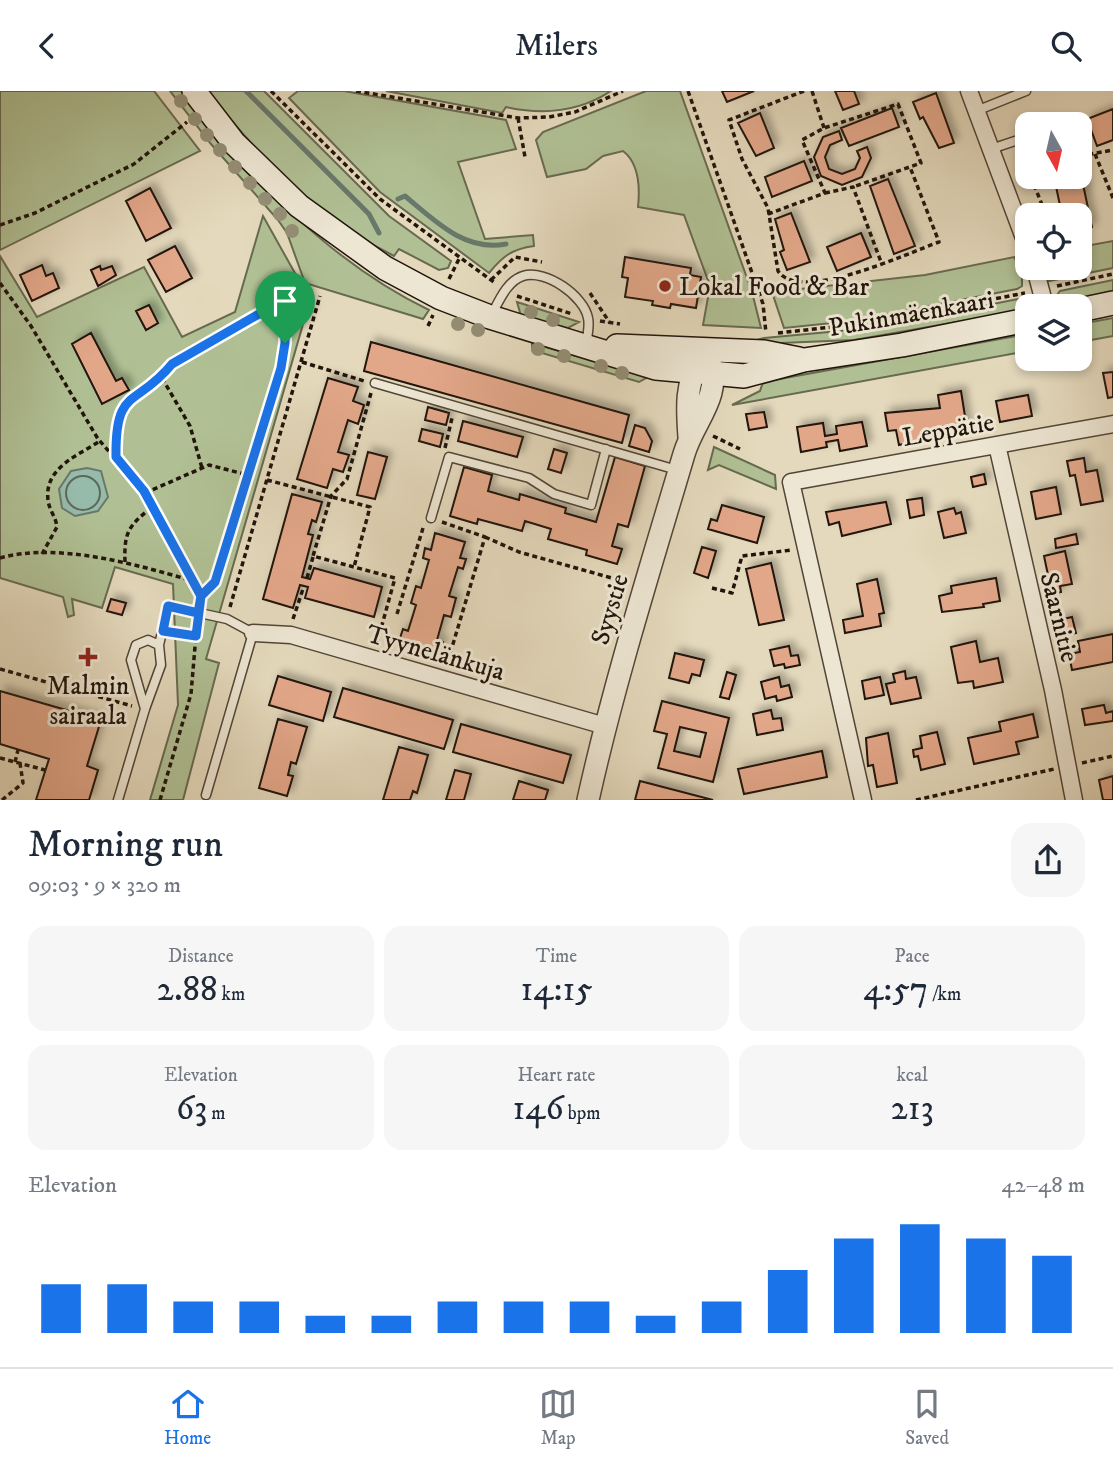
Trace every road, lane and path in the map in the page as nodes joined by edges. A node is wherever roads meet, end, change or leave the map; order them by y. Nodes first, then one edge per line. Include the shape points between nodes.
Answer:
1 (194, 91) edge
2 (272, 91) edge
3 (356, 91) edge
4 (623, 91) edge
5 (688, 91) edge
6 (804, 91) edge
7 (812, 91) edge
8 (969, 91) edge
9 (1026, 91) edge
10 (976, 111) junction
11 (518, 118) junction
12 (187, 122) dead end
13 (824, 128) junction
14 (1015, 141) edge
15 (991, 149) junction
16 (1113, 150) edge
17 (1092, 154) edge
18 (1095, 154) junction
19 (525, 157) dead end
20 (910, 167) junction
21 (853, 187) junction
22 (825, 193) junction
23 (1113, 198) edge
24 (768, 214) junction
25 (1015, 214) edge
26 (0, 225) edge
27 (881, 263) junction
28 (1113, 274) edge
29 (1039, 280) edge
30 (0, 283) edge
31 (506, 289) junction
32 (1042, 289) junction
33 (300, 290) dead end
34 (1043, 294) edge
35 (320, 296) dead end
36 (285, 299) junction
37 (1113, 303) edge
38 (1092, 307) edge
39 (491, 317) junction
40 (589, 320) junction
41 (1015, 322) edge
42 (623, 325) dead end
43 (766, 333) junction
44 (755, 334) dead end
45 (586, 345) junction
46 (706, 351) junction
47 (804, 360) junction
48 (302, 362) junction
49 (692, 372) junction
50 (715, 375) junction
51 (161, 378) junction
52 (375, 383) dead end
53 (455, 406) junction
54 (1113, 423) edge
55 (718, 425) dead end
56 (713, 436) junction
57 (690, 437) junction
58 (100, 441) junction
59 (997, 445) junction
60 (709, 447) dead end
61 (606, 449) junction
62 (740, 449) dead end
63 (116, 457) junction
64 (449, 457) junction
65 (202, 468) junction
66 (679, 471) junction
67 (248, 475) junction
68 (267, 480) junction
69 (145, 493) junction
70 (331, 496) junction
71 (150, 508) junction
72 (431, 518) junction
73 (485, 537) junction
74 (794, 549) dead end
75 (42, 554) junction
76 (313, 556) junction
77 (0, 558) edge
78 (125, 562) junction
79 (354, 567) junction
80 (307, 578) dead end
81 (190, 580) junction
82 (631, 584) dead end
83 (304, 586) dead end
84 (712, 588) dead end
85 (201, 596) junction
86 (198, 613) junction
87 (397, 614) dead end
88 (227, 619) junction
89 (292, 625) dead end
90 (163, 631) junction
91 (253, 633) junction
92 (196, 636) junction
93 (159, 645) junction
94 (375, 649) dead end
95 (0, 669) edge
96 (445, 669) dead end
97 (139, 683) junction
98 (153, 686) junction
99 (132, 706) dead end
100 (145, 709) junction
101 (605, 726) junction
102 (18, 750) dead end
103 (1113, 756) edge
104 (0, 758) edge
105 (17, 763) junction
106 (1068, 766) junction
107 (45, 770) dead end
108 (206, 795) dead end
109 (2, 800) edge
110 (118, 800) edge
111 (160, 800) edge
112 (588, 800) edge
113 (863, 800) edge
114 (916, 800) edge
115 (1074, 800) edge

1 - 39 main road, Pukinmäenkaari via 234,143 322,225 385,268 441,298
2 - 31 path via 380,199
3 - 11 path
4 - 11 path via 575,112
5 - 43 path via 763,304
6 - 24 path via 730,120
7 - 13 path
8 - 10 street
9 - 10 lane
10 - 15 street
11 - 19 path
12 - 26 path via 134,164
13 - 20 path via 898,104 921,163
13 - 22 path via 802,140
14 - 15 lane
15 - 25 street
16 - 18 path
17 - 18 path
18 - 23 path
20 - 21 path
20 - 27 path via 939,242
21 - 22 path
21 - 27 path
22 - 24 path
24 - 27 path via 778,271 792,282 832,280
28 - 32 path
29 - 32 street
30 - 58 path
31 - 39 lane
31 - 40 path
31 - 40 lane via 523,276 539,277 575,296
32 - 34 street
32 - 43 path via 869,323
33 - 36 path
35 - 48 path
36 - 51 path via 172,364
36 - 67 path via 281,368
37 - 38 main road
39 - 45 main road, Pukinmäenkaari
40 - 42 path
40 - 45 lane
41 - 47 main road, Pukinmäenkaari
43 - 44 path
45 - 46 main road, Pukinmäenkaari
45 - 49 main road, Pukinmäenkaari via 656,368
46 - 47 main road, Pukinmäenkaari via 764,352
46 - 49 street, Syystie
46 - 50 street
47 - 50 main road, Pukinmäenkaari via 744,376
48 - 68 path
48 - 70 path via 363,380 372,391 347,479
49 - 50 main road, Pukinmäenkaari
49 - 57 street, Syystie via 687,409
50 - 57 street, Syystie via 711,397
51 - 63 path via 131,397 121,411
51 - 65 path via 190,426
52 - 53 lane
53 - 61 lane
53 - 64 path via 444,445
54 - 59 street, Leppätie
55 - 56 path
56 - 60 path
56 - 62 path
57 - 66 street, Syystie
58 - 63 path
58 - 75 path via 53,474 48,505 57,527
59 - 106 street, Saarnitie
59 - 113 street, Leppätie via 791,482
61 - 64 lane via 591,505 554,494 530,478
61 - 66 lane
63 - 69 path
64 - 72 lane
65 - 67 path via 209,465
65 - 69 path
66 - 101 street, Syystie
67 - 85 path via 215,582
68 - 70 path
68 - 88 path
69 - 71 path
70 - 76 path
70 - 79 path via 370,507
71 - 78 path via 124,537
71 - 81 path
72 - 73 path
72 - 87 path via 424,524
73 - 82 path via 519,552
73 - 96 path
74 - 84 path via 742,556 732,593
75 - 77 path
75 - 78 path
76 - 79 path
76 - 80 path
78 - 81 path
79 - 94 path via 395,578
81 - 85 path
83 - 89 path
85 - 86 path
86 - 88 lane
86 - 90 lane via 168,606
86 - 92 path
88 - 91 lane
90 - 92 path
90 - 93 lane
91 - 101 street, Tyynelänkuja via 291,635
91 - 108 lane
92 - 111 path via 191,694
93 - 97 lane via 141,641 132,652
93 - 98 lane via 161,665
95 - 99 path
97 - 98 lane
97 - 100 lane
98 - 100 lane
100 - 110 lane
101 - 112 street, Syystie
102 - 105 path
103 - 106 path
104 - 105 path
105 - 107 path
105 - 109 path via 23,783
106 - 114 path
106 - 115 street, Saarnitie

